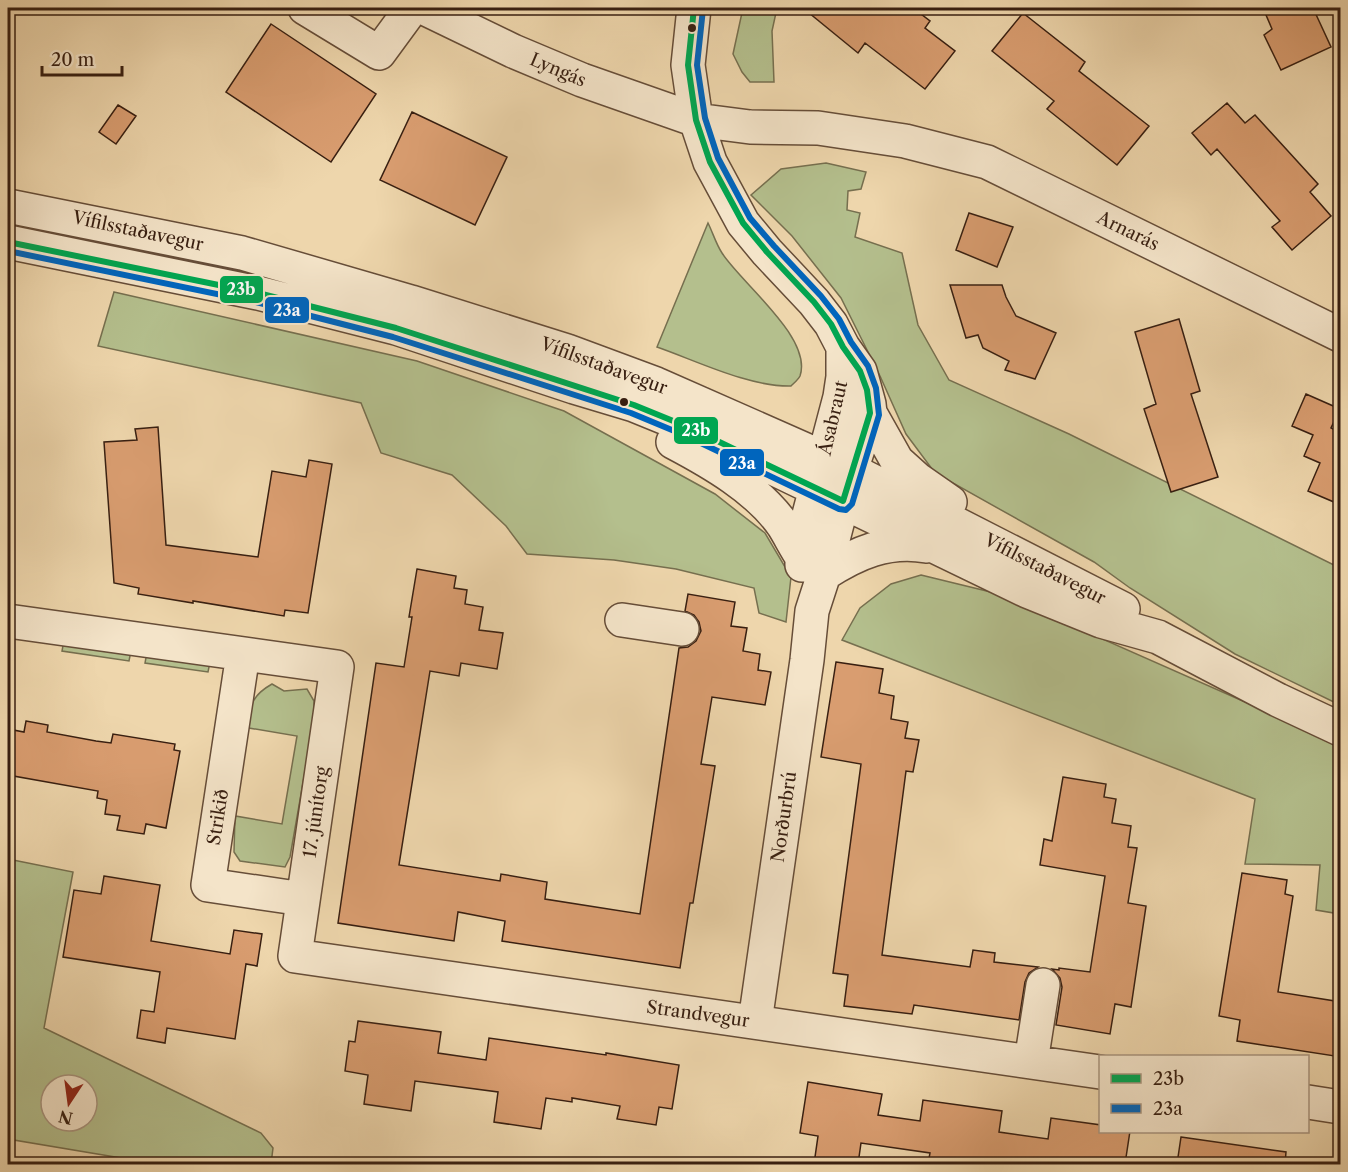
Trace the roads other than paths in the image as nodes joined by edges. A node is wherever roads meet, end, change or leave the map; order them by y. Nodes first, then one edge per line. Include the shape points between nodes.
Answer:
1 (305, 8) edge
2 (412, 8) edge
3 (424, 8) edge
4 (694, 8) edge
5 (696, 120) junction
6 (8, 206) edge
7 (8, 242) edge
8 (1341, 335) edge
9 (843, 347) junction
10 (574, 387) junction
11 (870, 413) junction
12 (838, 463) junction
13 (829, 494) junction
14 (945, 550) junction
15 (1013, 554) junction
16 (813, 566) junction
17 (622, 620) dead end
18 (8, 621) edge
19 (682, 629) dead end
20 (1158, 638) junction
21 (243, 654) junction
22 (1341, 729) edge
23 (303, 899) junction
24 (296, 956) joint
25 (1044, 985) dead end
26 (755, 1022) junction
27 (1032, 1062) junction
28 (1099, 1072) edge
29 (1309, 1102) edge
30 (1341, 1107) edge

1 - 2 street via 379,53
3 - 5 street, Lyngás via 582,80
4 - 5 street, Ásabraut via 688,65
5 - 8 street, Arnarás via 750,127 818,128 905,141 987,162
5 - 9 street, Ásabraut via 710,162 742,223 814,302
6 - 12 street, Vífilsstaðavegur via 242,253 411,302 567,351 656,384
7 - 10 street, Vífilsstaðavegur via 327,310 396,328
9 - 11 street, Ásabraut via 860,371
9 - 12 street, Ásabraut
10 - 13 street, Vífilsstaðavegur via 688,427
10 - 16 street via 738,481 782,524
11 - 12 street, Ásabraut
11 - 15 street via 897,461 940,495 987,523
12 - 13 street, Ásabraut
12 - 15 street, Vífilsstaðavegur
13 - 14 street, Vífilsstaðavegur
13 - 16 street, Norðurbrú via 806,526
14 - 16 street via 892,544
14 - 20 street, Vífilsstaðavegur via 1048,600
15 - 20 street, Vífilsstaðavegur via 1131,613
16 - 26 street, Norðurbrú via 805,590 812,611 807,660
17 - 19 street
18 - 21 street
20 - 22 street, Vífilsstaðavegur
21 - 23 street, 17. júnítorg via 337,668
21 - 23 street, Strikið via 208,885
23 - 24 street, 17. júnítorg
24 - 26 street, Strandvegur
25 - 27 street
26 - 27 street, Strandvegur
27 - 28 street, Strandvegur
29 - 30 street

